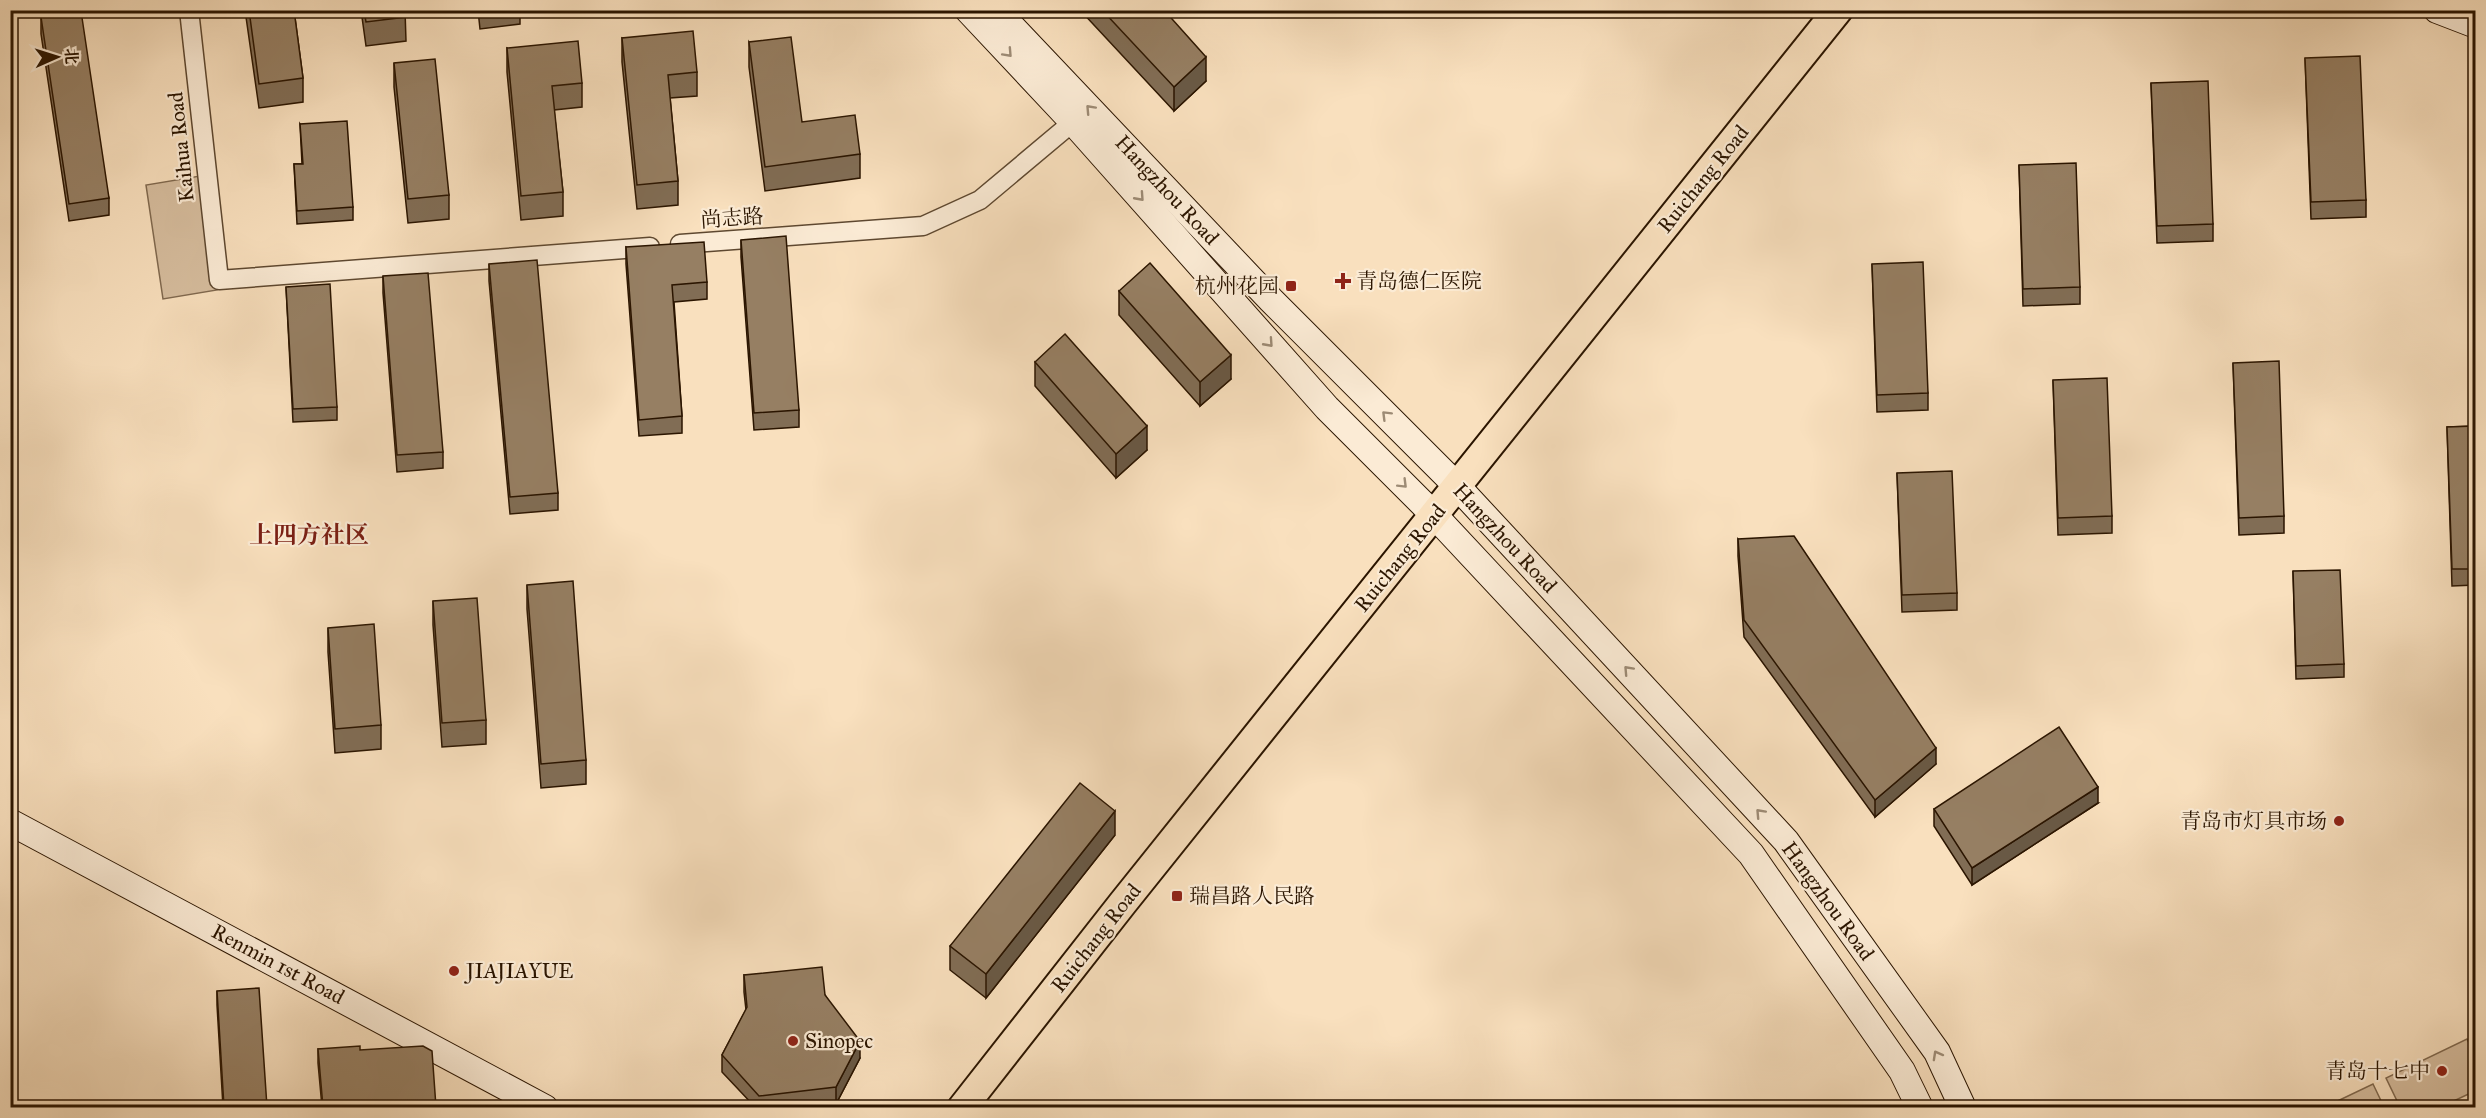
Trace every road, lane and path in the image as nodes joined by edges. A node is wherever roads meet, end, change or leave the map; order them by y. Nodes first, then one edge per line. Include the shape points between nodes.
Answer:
1 (189, 10) edge
2 (968, 10) edge
3 (996, 10) edge
4 (1838, 10) edge
5 (2437, 10) edge
6 (2475, 25) edge
7 (1073, 122) junction
8 (219, 280) joint
9 (1457, 486) junction
10 (1434, 515) junction
11 (10, 822) edge
12 (545, 1107) edge
13 (962, 1107) edge
14 (1920, 1107) edge
15 (1963, 1107) edge

1 - 8 street, Kaihua Road
2 -> 7 main road, Hangzhou Road
9 -> 3 main road, Hangzhou Road via 1271,300
4 - 9 main road, Ruichang Road
5 - 6 main road
7 - 8 street, 尚志路 via 980,200 923,226
7 -> 10 main road, Hangzhou Road via 1327,408
9 - 10 main road, Ruichang Road
15 -> 9 main road, Hangzhou Road via 1937,1052 1786,841
10 - 13 main road, Ruichang Road
10 - 14 main road, Hangzhou Road via 1751,854 1902,1071
11 - 12 main road, Renmin 1st Road

